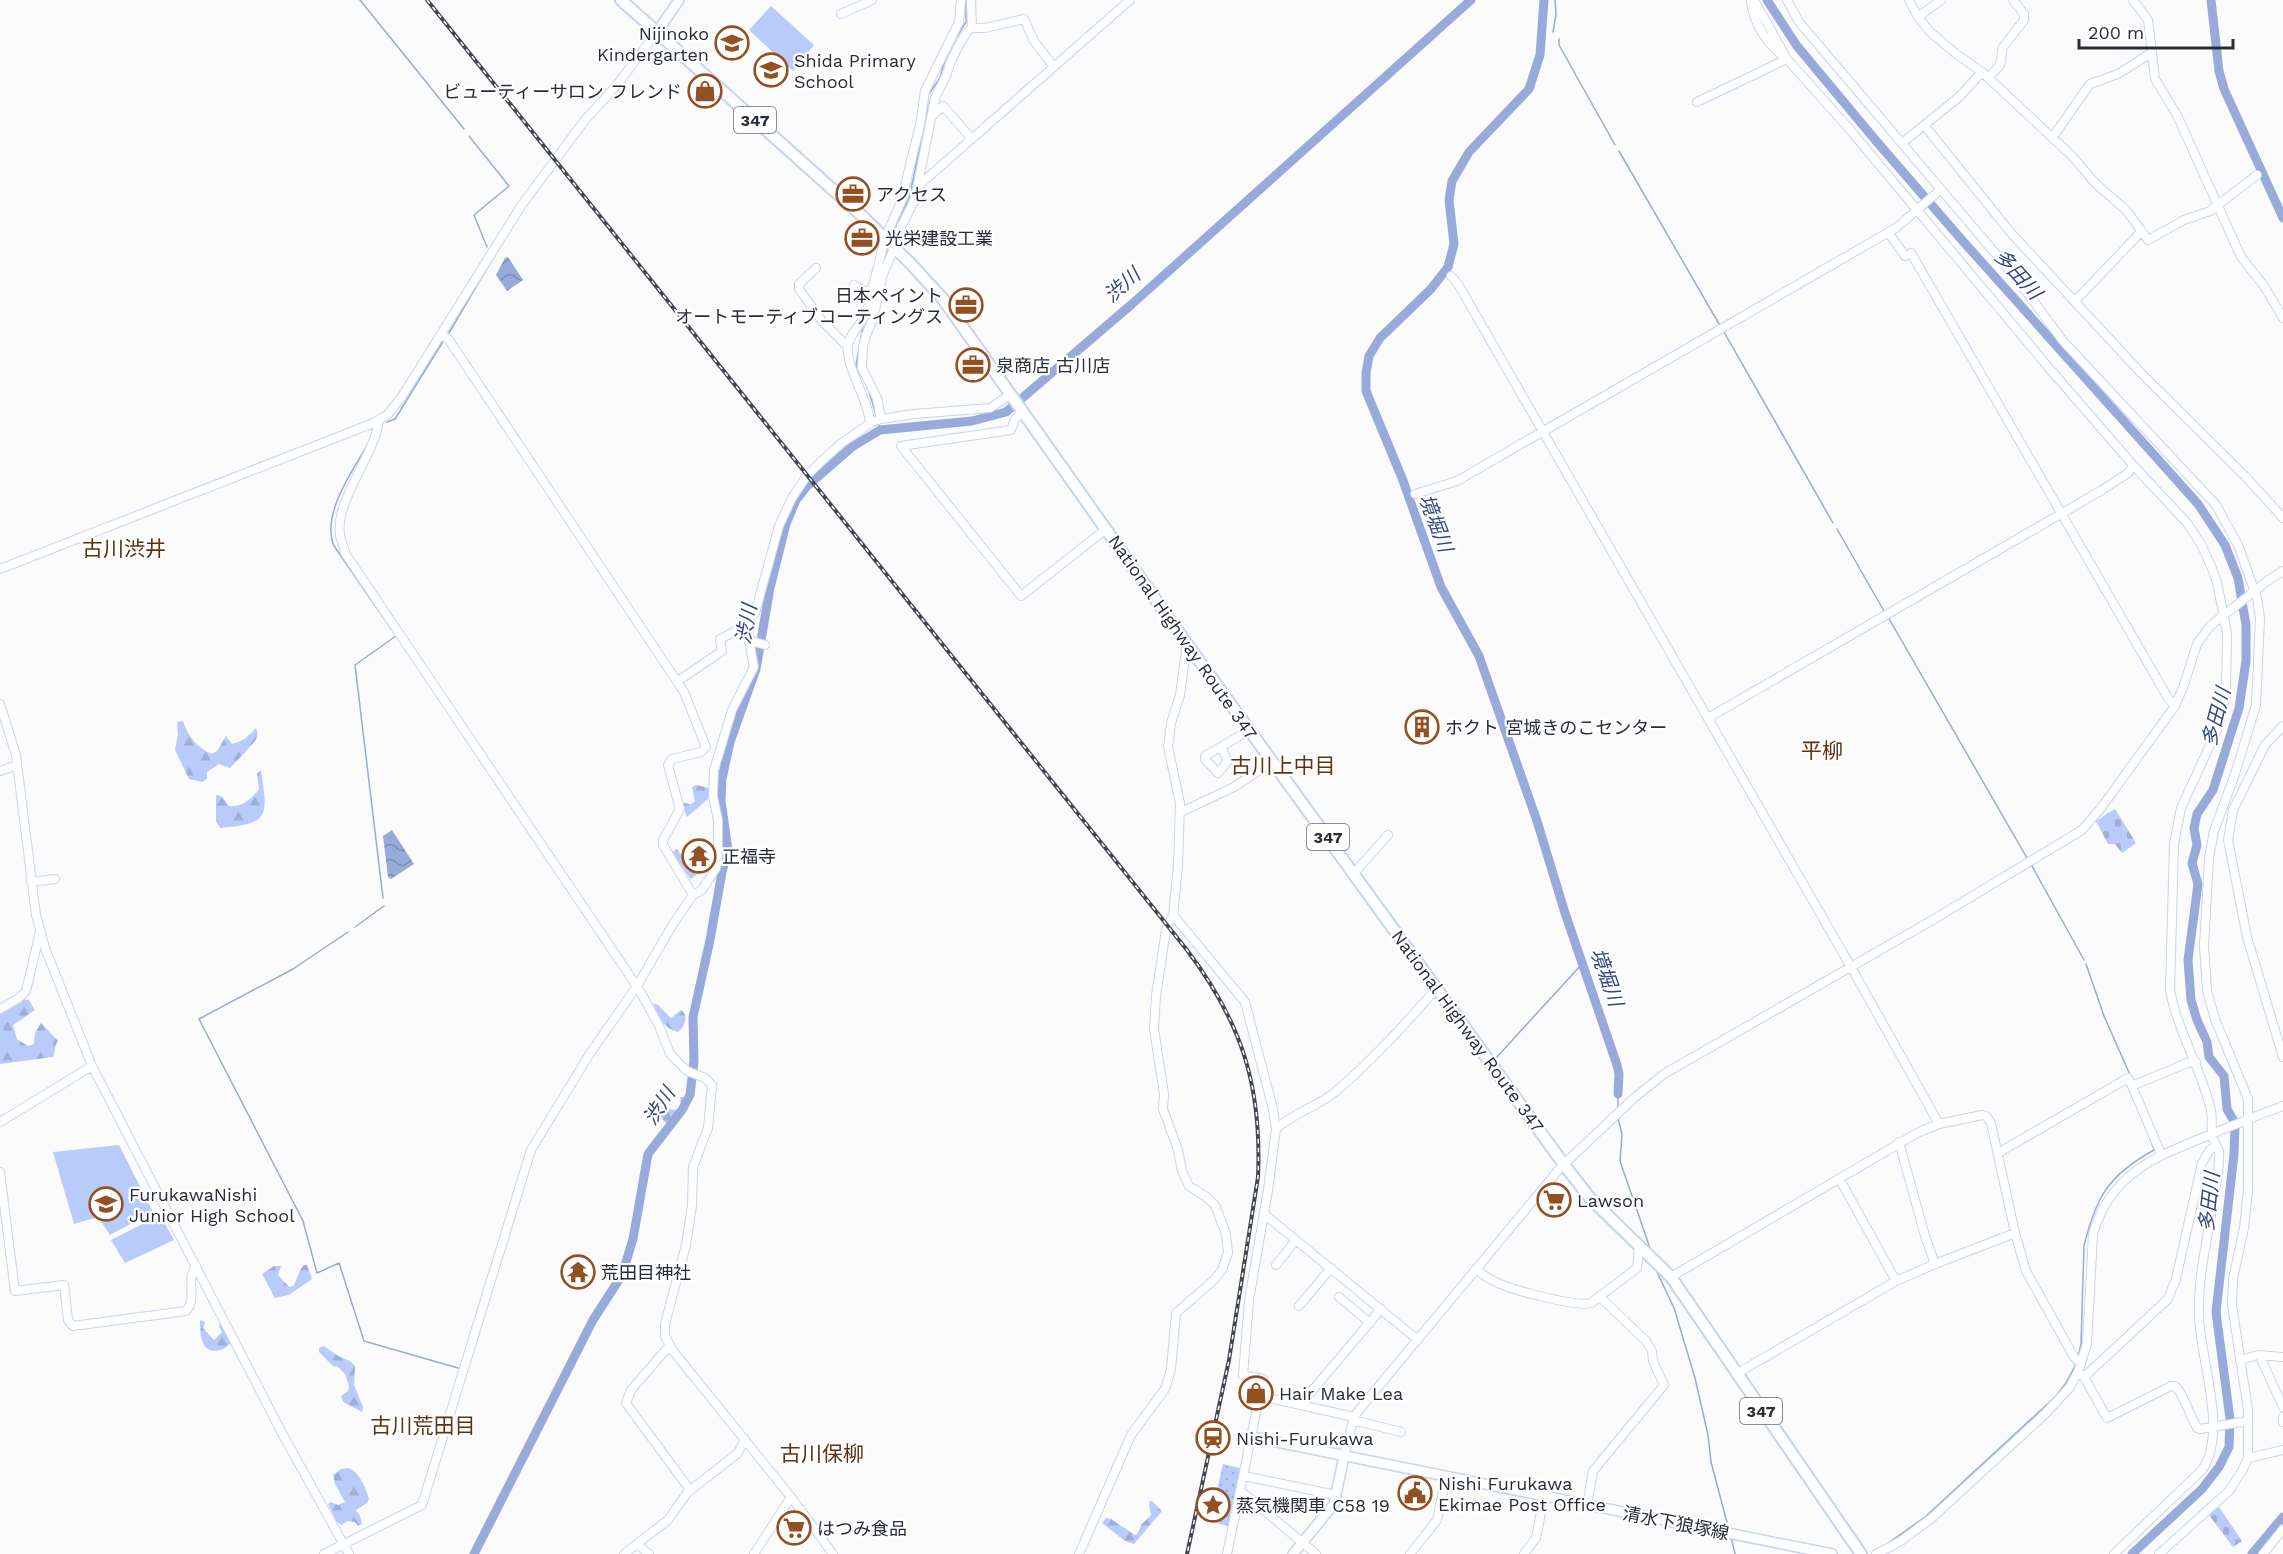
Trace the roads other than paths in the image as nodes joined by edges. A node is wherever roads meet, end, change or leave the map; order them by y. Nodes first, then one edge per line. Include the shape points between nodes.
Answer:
1 (621, 0) edge
2 (679, 0) edge
3 (872, 0) edge
4 (961, 0) edge
5 (971, 0) edge
6 (1130, 0) edge
7 (1752, 0) edge
8 (1787, 0) edge
9 (1909, 0) edge
10 (1941, 0) edge
11 (2013, 0) edge
12 (2133, 0) edge
13 (842, 14) dead end
14 (1918, 17) junction
15 (972, 28) junction
16 (657, 32) junction
17 (2151, 53) junction
18 (1787, 59) junction
19 (1054, 67) junction
20 (1985, 75) junction
21 (1697, 102) dead end
22 (933, 115) junction
23 (1924, 125) junction
24 (2052, 138) junction
25 (972, 139) junction
26 (1902, 142) junction
27 (2257, 175) dead end
28 (918, 186) junction
29 (1939, 191) junction
30 (2217, 204) junction
31 (1917, 209) junction
32 (2142, 231) junction
33 (1888, 232) junction
34 (890, 244) junction
35 (816, 268) dead end
36 (1451, 276) dead end
37 (854, 285) dead end
38 (872, 290) junction
39 (2075, 301) junction
40 (2283, 318) edge
41 (441, 334) junction
42 (848, 346) junction
43 (1011, 397) junction
44 (1021, 411) junction
45 (379, 421) junction
46 (876, 421) junction
47 (1542, 432) junction
48 (2133, 465) junction
49 (1415, 494) dead end
50 (2061, 514) junction
51 (2283, 518) edge
52 (1106, 529) junction
53 (0, 569) edge
54 (2283, 571) edge
55 (2253, 594) junction
56 (2225, 615) junction
57 (748, 620) junction
58 (749, 640) junction
59 (1187, 644) junction
60 (765, 645) dead end
61 (678, 681) junction
62 (0, 704) edge
63 (2175, 706) junction
64 (1708, 718) junction
65 (2283, 726) edge
66 (1250, 730) junction
67 (1221, 747) dead end
68 (1272, 762) junction
69 (17, 765) junction
70 (0, 771) edge
71 (1180, 812) junction
72 (1388, 835) dead end
73 (1354, 873) junction
74 (55, 879) dead end
75 (31, 882) junction
76 (693, 895) junction
77 (1173, 915) junction
78 (40, 932) junction
79 (1851, 967) junction
80 (637, 986) junction
81 (1437, 988) junction
82 (0, 1009) edge
83 (2283, 1057) edge
84 (2196, 1062) junction
85 (92, 1066) junction
86 (2132, 1086) junction
87 (2283, 1106) edge
88 (2245, 1121) junction
89 (0, 1122) edge
90 (1939, 1124) junction
91 (1276, 1129) junction
92 (2214, 1133) junction
93 (1899, 1142) junction
94 (2216, 1145) junction
95 (1998, 1153) junction
96 (2161, 1154) junction
97 (1565, 1166) junction
98 (0, 1172) edge
99 (1839, 1178) junction
100 (1264, 1214) junction
101 (2015, 1233) junction
102 (1296, 1240) junction
103 (1644, 1251) junction
104 (1935, 1264) junction
105 (1276, 1265) dead end
106 (196, 1266) junction
107 (1331, 1268) junction
108 (1476, 1269) junction
109 (1671, 1277) junction
110 (1896, 1281) junction
111 (1600, 1297) junction
112 (1339, 1298) dead end
113 (1299, 1306) dead end
114 (1381, 1310) junction
115 (1370, 1323) junction
116 (1418, 1340) junction
117 (670, 1345) junction
118 (2262, 1356) junction
119 (2283, 1357) edge
120 (2240, 1360) junction
121 (2080, 1367) junction
122 (1736, 1374) junction
123 (1260, 1396) junction
124 (1304, 1406) junction
125 (2283, 1407) edge
126 (2283, 1417) edge
127 (1353, 1419) junction
128 (2246, 1422) junction
129 (2283, 1422) edge
130 (2214, 1427) junction
131 (1401, 1432) dead end
132 (1252, 1437) junction
133 (744, 1439) junction
134 (2283, 1450) edge
135 (1344, 1456) junction
136 (2248, 1458) junction
137 (1244, 1476) junction
138 (1446, 1477) junction
139 (690, 1490) junction
140 (1240, 1491) junction
141 (1336, 1495) junction
142 (791, 1497) junction
143 (1544, 1497) junction
144 (1587, 1505) junction
145 (2283, 1529) edge
146 (1303, 1543) junction
147 (637, 1544) junction
148 (343, 1545) junction
149 (2270, 1545) junction
150 (2276, 1553) edge
151 (324, 1554) edge
152 (349, 1554) edge
153 (624, 1554) edge
154 (649, 1554) edge
155 (754, 1554) edge
156 (833, 1554) edge
157 (1079, 1554) edge
158 (1227, 1554) edge
159 (1293, 1554) edge
160 (1316, 1554) edge
161 (1410, 1554) edge
162 (1524, 1554) edge
163 (1832, 1554) edge
164 (1861, 1554) edge
165 (1876, 1554) edge
166 (2114, 1554) edge
167 (2159, 1554) edge
168 (2263, 1554) edge

1 - 16 highway, National Highway Route 347 / 347
2 - 16 main road
3 - 13 street
4 - 34 street via 959,22 925,91
5 - 15 street
6 - 19 street
7 - 18 street
8 - 26 street via 1799,22
9 - 14 street
10 - 14 street
11 - 20 street via 2024,20 2003,47 2002,60
12 - 17 street via 2148,20
14 - 20 street via 1929,31
15 - 19 street via 1024,19 1034,41
15 - 22 street via 951,61 935,98
16 - 34 highway, National Highway Route 347 / 347
16 - 41 street via 521,206
17 - 24 street via 2118,74 2090,84
17 - 30 street via 2155,79 2177,115
18 - 21 street
18 - 31 street
19 - 25 street
20 - 23 street
20 - 24 street
22 - 25 street via 943,106
22 - 28 street
23 - 26 street
23 - 39 street via 1990,209
24 - 32 street via 2126,210
25 - 28 street
26 - 29 street
27 - 30 street
28 - 34 street
29 - 31 street
29 - 55 street via 2017,279 2063,341 2216,505 2238,545
30 - 32 street via 2148,240
30 - 40 street via 2241,257
31 - 33 street
31 - 48 street
32 - 39 street
33 - 47 street
33 - 50 street via 1905,255 1911,253
34 - 38 street
34 - 43 highway, National Highway Route 347 / 347 via 943,299
34 - 46 street via 863,347 863,370 877,398
35 - 42 street via 799,284 799,289
36 - 47 street
37 - 38 street via 864,291
38 - 42 street via 866,314
39 - 51 street
41 - 45 street via 395,406
41 - 61 street
42 - 46 street
43 - 44 highway, National Highway Route 347 / 347
43 - 46 street via 990,408
44 - 52 highway, National Highway Route 347 / 347
44 - 52 street via 1011,430 901,446 1021,597
45 - 53 street
45 - 80 street via 342,518 340,534 345,553
46 - 57 street via 831,452 808,474 792,498 779,526 755,613
47 - 49 street via 1457,481
47 - 64 street
48 - 50 street via 2128,473
48 - 56 street via 2180,514 2201,544
50 - 63 street
50 - 64 street
52 - 59 highway, National Highway Route 347 / 347
54 - 55 street
55 - 56 street
55 - 88 street via 2260,618 2256,705 2214,831 2204,946 2207,991 2215,1019 2248,1099
56 - 63 street via 2210,626 2197,644
56 - 84 street via 2226,695 2217,730 2181,808 2174,844 2170,990
57 - 58 street
57 - 61 street via 720,639 722,651
58 - 60 street
58 - 76 street via 754,667 732,710 714,770 716,868 702,890
59 - 66 highway, National Highway Route 347 / 347
59 - 71 street via 1168,747
61 - 76 street via 706,747 669,761 680,809 663,845
62 - 69 street
63 - 79 street via 2082,830
64 - 79 street
65 - 83 street via 2265,745 2233,810 2228,840 2247,937
66 - 67 street
66 - 68 highway, National Highway Route 347 / 347
68 - 71 street via 1242,783
68 - 73 highway, National Highway Route 347 / 347
69 - 70 street
69 - 75 street
71 - 77 street
72 - 73 street
73 - 81 highway, National Highway Route 347 / 347
74 - 75 street
75 - 78 street
76 - 80 street
77 - 91 street via 1245,1002
77 - 157 street via 1166,930 1154,1023 1163,1109 1185,1179 1210,1200 1220,1215 1226,1234 1227,1261 1215,1279 1176,1313 1171,1370 1165,1389 1131,1435
78 - 82 street via 26,991
78 - 85 street
79 - 90 street
79 - 97 street via 1664,1074
80 - 117 street via 670,1054 687,1071 712,1085 708,1128 693,1167 686,1245 664,1324
80 - 148 street via 531,1150 422,1505
81 - 91 street via 1341,1087
81 - 97 highway, National Highway Route 347 / 347
84 - 86 street
84 - 92 street
85 - 89 street
85 - 106 street
86 - 95 street via 2128,1078
86 - 96 street
87 - 88 street
88 - 92 street
88 - 120 street via 2248,1190 2232,1292
90 - 93 street
90 - 95 street via 1986,1116
91 - 100 street
92 - 94 street
92 - 96 street
93 - 99 street
93 - 104 street
94 - 121 street via 2202,1163 2168,1299
94 - 130 street via 2220,1157 2199,1307
95 - 101 street
96 - 121 street via 2123,1181 2097,1220 2091,1249 2086,1344
97 - 103 highway, National Highway Route 347 / 347 via 1590,1198
97 - 108 street
98 - 106 street via 15,1291 64,1285 68,1320 73,1326 182,1313 191,1304 190,1278
99 - 109 street
99 - 110 street
100 - 102 street
100 - 123 street via 1249,1300 1243,1375 1263,1380
101 - 104 street
101 - 121 street via 2026,1271
102 - 105 street
102 - 107 street
103 - 109 highway, National Highway Route 347 / 347
103 - 111 street via 1636,1268
104 - 110 street
106 - 148 street
107 - 113 street
107 - 114 street
108 - 111 street via 1497,1283 1559,1300 1587,1304
108 - 116 street
109 - 122 highway, National Highway Route 347 / 347
110 - 122 street
111 - 144 street via 1646,1341 1664,1385 1593,1471
112 - 115 street
114 - 115 street
114 - 116 street
115 - 124 street via 1306,1398
116 - 127 street
117 - 133 street
117 - 139 street via 631,1390 626,1403
118 - 119 street
118 - 120 street
118 - 125 street
120 - 128 street
121 - 130 street via 2107,1418 2175,1386 2197,1428
121 - 165 street via 2059,1400 1955,1496 1915,1531
122 - 164 highway, National Highway Route 347 / 347
123 - 124 street
123 - 132 street
124 - 127 street
126 - 129 street
127 - 131 street
127 - 135 street
128 - 130 street
128 - 136 street
130 - 166 street via 2212,1448 2202,1470
132 - 135 main road, 清水下狼塚線
132 - 137 street
133 - 139 street via 738,1453
133 - 142 street
134 - 136 street
135 - 138 main road, 清水下狼塚線
135 - 141 main road
136 - 167 street via 2229,1491
137 - 140 street
137 - 141 street
138 - 143 main road, 清水下狼塚線
138 - 161 street via 1437,1520
139 - 147 street via 668,1520
140 - 146 street
140 - 158 street
141 - 146 main road via 1331,1509
142 - 155 street
142 - 156 street
143 - 144 main road, 清水下狼塚線
143 - 162 street via 1536,1538
144 - 163 main road, 清水下狼塚線
145 - 149 street
146 - 159 main road
146 - 160 street
147 - 153 street
147 - 154 street
148 - 151 street
148 - 152 street
149 - 150 street
149 - 168 street

